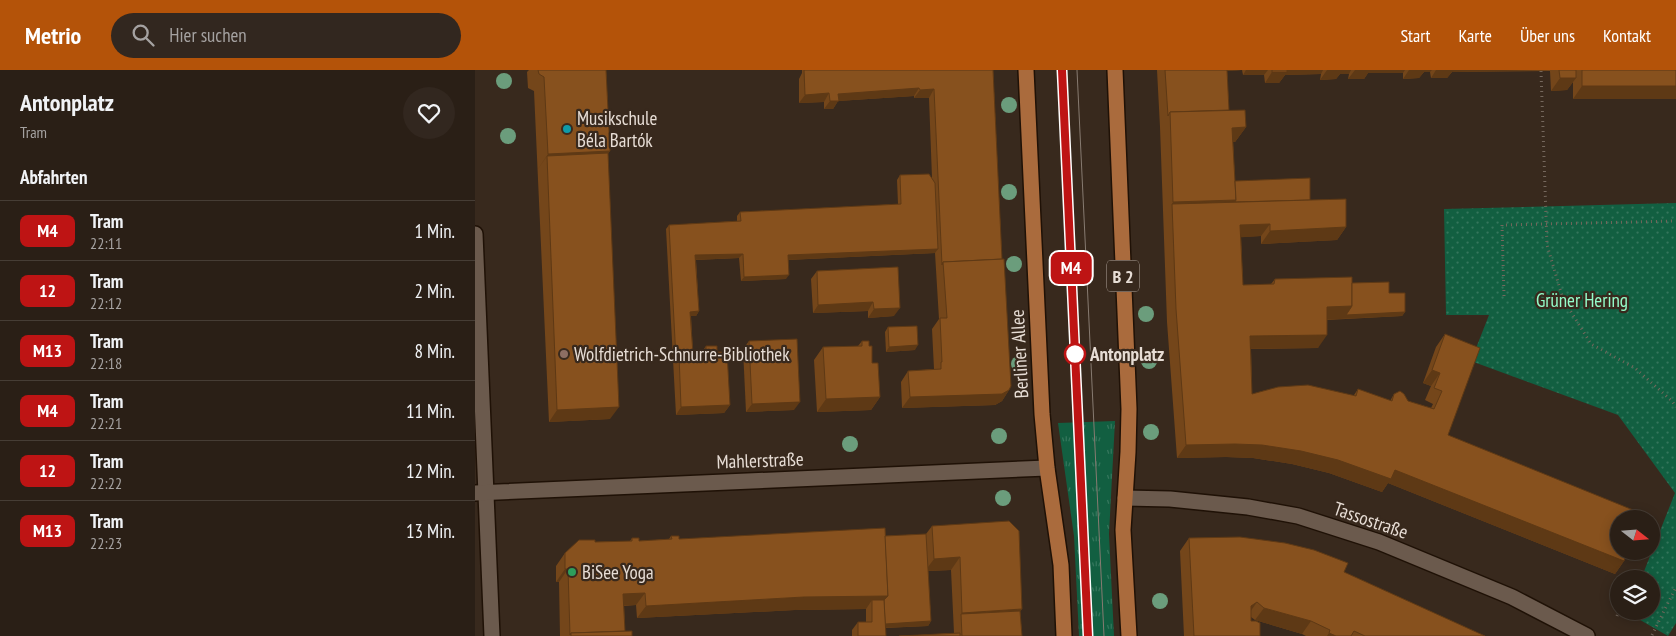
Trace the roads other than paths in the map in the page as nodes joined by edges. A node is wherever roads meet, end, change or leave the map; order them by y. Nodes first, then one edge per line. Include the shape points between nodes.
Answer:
1 (1026, 70) edge
2 (1115, 70) edge
3 (475, 234) edge
4 (1047, 468) junction
5 (481, 492) edge
6 (1125, 498) junction
7 (492, 636) edge
8 (1064, 636) edge
9 (1129, 636) edge
10 (1587, 636) edge

1 - 4 main road, Berliner Allee
2 - 6 main road, B 2 via 1129,409
3 - 5 street
4 - 5 street, Mahlerstraße
4 - 8 main road, Berliner Allee via 1061,566
5 - 7 street
6 - 9 main road, B 2 via 1123,530
6 - 10 street, Tassostraße via 1240,506 1298,516 1379,542 1512,597

